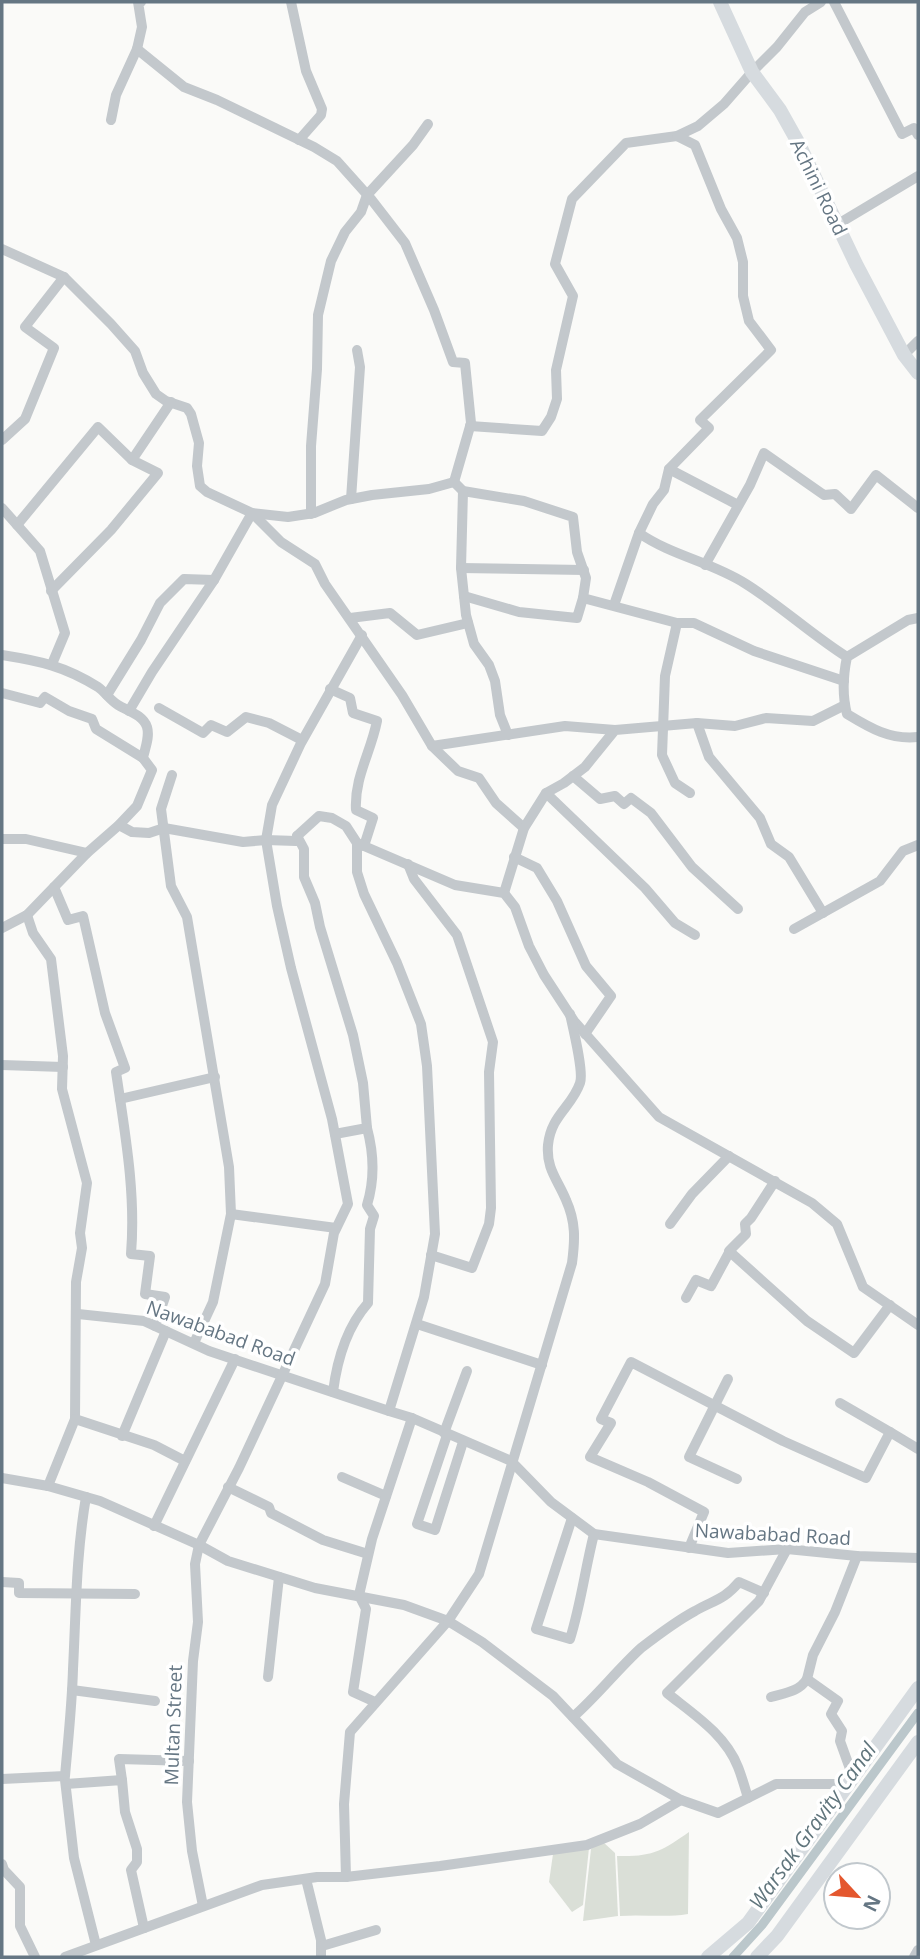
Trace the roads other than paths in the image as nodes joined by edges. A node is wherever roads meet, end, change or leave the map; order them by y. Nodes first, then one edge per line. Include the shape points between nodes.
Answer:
1 (141, 2) edge
2 (291, 2) edge
3 (720, 2) edge
4 (821, 2) edge
5 (834, 2) edge
6 (137, 49) junction
7 (752, 72) junction
8 (111, 120) dead end
9 (428, 124) dead end
10 (918, 135) edge
11 (677, 136) junction
12 (299, 140) junction
13 (918, 176) edge
14 (367, 195) junction
15 (838, 224) junction
16 (2, 249) edge
17 (64, 276) junction
18 (918, 341) edge
19 (357, 350) dead end
20 (904, 355) junction
21 (918, 373) edge
22 (171, 402) junction
23 (470, 426) junction
24 (2, 440) edge
25 (132, 460) junction
26 (669, 469) junction
27 (454, 482) junction
28 (463, 491) junction
29 (351, 499) junction
30 (738, 505) junction
31 (2, 508) edge
32 (918, 508) edge
33 (252, 513) junction
34 (311, 513) junction
35 (17, 525) junction
36 (639, 533) junction
37 (705, 565) junction
38 (461, 568) junction
39 (584, 570) junction
40 (214, 580) junction
41 (51, 590) junction
42 (464, 596) junction
43 (583, 598) junction
44 (614, 605) junction
45 (350, 618) junction
46 (918, 618) edge
47 (468, 623) junction
48 (677, 623) junction
49 (362, 635) junction
50 (2, 655) edge
51 (847, 657) junction
52 (52, 664) junction
53 (844, 681) junction
54 (330, 689) junction
55 (2, 693) edge
56 (107, 695) junction
57 (845, 705) junction
58 (159, 708) dead end
59 (129, 711) junction
60 (697, 723) junction
61 (662, 725) junction
62 (615, 730) junction
63 (508, 735) junction
64 (918, 737) edge
65 (302, 740) junction
66 (432, 746) junction
67 (142, 758) junction
68 (172, 775) dead end
69 (573, 776) junction
70 (545, 793) junction
71 (690, 793) dead end
72 (119, 825) junction
73 (164, 828) junction
74 (523, 828) junction
75 (297, 836) junction
76 (2, 839) edge
77 (266, 839) junction
78 (361, 844) junction
79 (918, 845) edge
80 (87, 853) junction
81 (514, 857) junction
82 (408, 864) junction
83 (54, 887) junction
84 (504, 893) junction
85 (738, 909) dead end
86 (823, 913) junction
87 (27, 915) junction
88 (2, 928) edge
89 (794, 929) dead end
90 (695, 935) dead end
91 (570, 1014) junction
92 (585, 1034) junction
93 (2, 1065) edge
94 (63, 1068) junction
95 (215, 1077) junction
96 (120, 1099) junction
97 (367, 1128) junction
98 (335, 1135) junction
99 (729, 1156) junction
100 (775, 1181) junction
101 (231, 1214) junction
102 (670, 1224) dead end
103 (336, 1228) junction
104 (729, 1251) junction
105 (431, 1255) junction
106 (686, 1298) dead end
107 (890, 1305) junction
108 (78, 1314) junction
109 (416, 1324) junction
110 (918, 1325) edge
111 (155, 1326) junction
112 (166, 1331) junction
113 (194, 1343) junction
114 (235, 1359) junction
115 (542, 1365) junction
116 (467, 1371) dead end
117 (283, 1374) junction
118 (727, 1379) dead end
119 (333, 1392) junction
120 (840, 1403) dead end
121 (714, 1405) junction
122 (389, 1411) junction
123 (412, 1418) junction
124 (75, 1419) junction
125 (890, 1432) junction
126 (446, 1434) junction
127 (122, 1436) junction
128 (463, 1442) junction
129 (918, 1448) edge
130 (185, 1461) junction
131 (511, 1461) junction
132 (342, 1477) dead end
133 (2, 1478) edge
134 (737, 1479) dead end
135 (48, 1486) junction
136 (228, 1487) junction
137 (386, 1496) junction
138 (86, 1497) junction
139 (572, 1518) junction
140 (154, 1526) junction
141 (594, 1534) junction
142 (199, 1545) junction
143 (690, 1548) junction
144 (786, 1549) junction
145 (368, 1554) junction
146 (857, 1556) junction
147 (918, 1558) edge
148 (279, 1577) junction
149 (2, 1582) edge
150 (74, 1592) junction
151 (764, 1593) junction
152 (135, 1594) dead end
153 (359, 1595) junction
154 (448, 1621) junction
155 (268, 1677) dead end
156 (807, 1679) junction
157 (918, 1688) edge
158 (72, 1690) junction
159 (771, 1697) dead end
160 (155, 1701) dead end
161 (375, 1702) junction
162 (573, 1717) junction
163 (918, 1742) edge
164 (189, 1761) junction
165 (2, 1779) edge
166 (65, 1780) junction
167 (122, 1780) junction
168 (850, 1780) junction
169 (748, 1798) junction
170 (681, 1800) junction
171 (2, 1864) edge
172 (346, 1877) junction
173 (306, 1879) junction
174 (203, 1906) junction
175 (144, 1928) junction
176 (376, 1930) dead end
177 (96, 1945) junction
178 (918, 1950) edge
179 (322, 1952) edge
180 (35, 1957) edge
181 (65, 1957) edge
182 (708, 1957) edge
183 (757, 1957) edge
184 (914, 1957) edge

1 - 6 street
2 - 12 street via 306,71 322,109
3 - 7 main road, Achini Road
4 - 7 street via 804,12
5 - 10 street via 902,135 914,128
6 - 8 street via 116,95
6 - 12 street via 184,87
7 - 11 street via 724,104 698,126
7 - 15 main road, Achini Road via 780,110
9 - 14 street
11 - 23 street via 626,143 572,199 555,264 573,296 556,370 557,399 542,431
11 - 26 street via 695,145 737,238 749,321 771,350 700,420 709,428
12 - 14 street via 337,161
13 - 15 street
14 - 23 street via 404,243 453,362 465,363
14 - 34 street via 331,261 318,315
15 - 20 main road, Achini Road
16 - 17 street
17 - 22 street via 135,351 156,394
17 - 24 street via 24,327 54,348 25,419
18 - 20 street
19 - 29 street via 360,367
20 - 21 main road, Achini Road
22 - 25 street
22 - 33 street via 191,414 199,443 200,486
23 - 27 street
25 - 35 street via 97,427
25 - 41 street via 158,473 111,530
26 - 30 street
26 - 36 street via 664,490
27 - 28 street
27 - 29 street
28 - 38 street
28 - 39 street via 523,501 573,517
29 - 34 street
30 - 32 street via 764,453 824,495 835,494 852,509 876,475
30 - 37 street
31 - 35 street
33 - 34 street via 288,517
33 - 40 street
33 - 45 street via 281,542 315,564
35 - 41 street via 40,551
36 - 37 street
36 - 44 street
37 - 51 street via 716,566 747,584
38 - 39 street
38 - 42 street
39 - 43 street
40 - 56 street via 184,579 160,603
40 - 59 street
41 - 52 street via 65,633
42 - 43 street via 519,612 578,618
42 - 47 street
43 - 44 street
44 - 48 street
45 - 47 street via 390,613 417,635
45 - 49 street
46 - 51 street
47 - 63 street via 495,681 495,696
48 - 53 street via 694,624 754,651
48 - 61 street via 665,676
49 - 54 street
49 - 66 street
50 - 52 street
51 - 53 street
52 - 56 street
53 - 57 street
54 - 65 street
54 - 78 street via 350,698 353,713 377,721 355,792 356,810 373,818
55 - 67 street via 40,702 45,697 92,719 96,729
56 - 59 street
57 - 60 street via 813,721 766,718 735,726
57 - 64 street via 847,714 880,734
58 - 65 street via 202,733 211,725 227,732 246,717
59 - 67 street via 146,723
60 - 61 street
60 - 86 street via 709,757 760,818 771,844 789,857
61 - 62 street
61 - 71 street via 662,755 675,783
62 - 63 street via 565,726
62 - 69 street
63 - 66 street
65 - 77 street via 272,805
66 - 74 street via 458,771 479,778 496,803
67 - 72 street via 152,770 137,806
68 - 73 street via 161,808
69 - 70 street
69 - 85 street via 600,799 615,796 624,804 631,798 651,813 692,867
70 - 74 street
70 - 90 street via 645,888 675,923
72 - 73 street via 132,832
72 - 80 street
73 - 77 street via 243,842
73 - 95 street via 171,886 187,917
74 - 81 street
75 - 77 street via 296,841
75 - 78 street via 319,816 346,826
75 - 97 street via 304,849 304,877 354,1035
76 - 80 street via 26,839
77 - 98 street via 291,968
78 - 82 street
78 - 105 street via 357,872 364,894 421,1024 435,1234
79 - 86 street via 903,850 880,881
80 - 83 street
81 - 84 street
81 - 92 street via 537,869 586,966 611,996
82 - 84 street via 455,885
82 - 105 street via 414,879 457,935 493,1042 489,1224 472,1268
83 - 87 street
83 - 96 street via 68,920 83,916 105,1013 125,1068 116,1072
84 - 91 street via 515,907 544,975
86 - 89 street
87 - 88 street
87 - 94 street via 51,959
91 - 92 street
91 - 115 street via 582,1080 555,1119 548,1145 550,1172 567,1201 576,1236
92 - 99 street via 659,1117
93 - 94 street
94 - 108 street via 62,1089 87,1183 76,1282
95 - 96 street
95 - 101 street
96 - 111 street via 134,1217 131,1254 150,1256 145,1294 165,1297
97 - 98 street
97 - 119 street via 373,1185 367,1205 374,1216 368,1303 358,1314 337,1360
98 - 103 street via 348,1203
99 - 100 street
99 - 102 street
100 - 104 street via 745,1224 746,1234
100 - 107 street via 837,1224 863,1287
101 - 103 street
101 - 113 street via 213,1302
103 - 117 street via 325,1284
104 - 106 street via 711,1286 696,1280
104 - 107 street via 807,1321 854,1353
105 - 109 street
107 - 110 street
108 - 111 street, Nawababad Road
108 - 124 street
109 - 115 street
109 - 122 street
111 - 112 street, Nawababad Road
112 - 113 street, Nawababad Road
112 - 127 street
113 - 114 street, Nawababad Road
114 - 117 street, Nawababad Road
114 - 130 street
115 - 131 street
116 - 126 street
117 - 119 street, Nawababad Road
117 - 136 street
118 - 121 street
119 - 122 street, Nawababad Road
120 - 125 street
121 - 125 street via 866,1478
121 - 134 street via 689,1457
121 - 143 street via 631,1362 601,1419 611,1423 590,1457 704,1511
122 - 123 street, Nawababad Road
123 - 126 street, Nawababad Road
123 - 137 street
124 - 127 street
124 - 135 street
125 - 129 street
126 - 128 street, Nawababad Road
126 - 128 street via 417,1524 435,1530
127 - 130 street
128 - 131 street, Nawababad Road
130 - 140 street
131 - 139 street, Nawababad Road
131 - 154 street via 479,1574
132 - 137 street
133 - 135 street
135 - 138 street
136 - 142 street
136 - 145 street via 323,1540
137 - 145 street
138 - 140 street
138 - 150 street
139 - 141 street, Nawababad Road
139 - 141 street via 536,1629 570,1639
140 - 142 street
141 - 143 street, Nawababad Road
142 - 148 street via 228,1561
142 - 164 street, Multan Street
143 - 144 street, Nawababad Road via 728,1553
144 - 146 street, Nawababad Road
144 - 151 street
145 - 153 street
146 - 147 street, Nawababad Road
146 - 156 street
148 - 153 street
148 - 155 street
149 - 150 street via 19,1583 19,1593
150 - 152 street
150 - 158 street
151 - 162 street via 739,1582 728,1595 693,1611 643,1647
151 - 169 street via 667,1693 727,1747
153 - 154 street
153 - 161 street via 366,1609 353,1692
154 - 161 street
154 - 162 street via 553,1696
156 - 159 street via 803,1686
156 - 168 street via 838,1701 831,1714 842,1731 840,1741
157 - 168 main road
158 - 160 street
158 - 166 street
161 - 172 street via 350,1732 344,1804
162 - 170 street via 617,1764
163 - 183 main road
164 - 167 street via 119,1759
164 - 174 street, Multan Street via 187,1802
165 - 166 street
166 - 167 street
166 - 177 street via 74,1858
167 - 175 street via 125,1812 137,1849 131,1870
168 - 169 street via 776,1784
168 - 182 main road via 748,1923
169 - 170 street via 718,1813
170 - 172 street via 640,1824 587,1845
171 - 180 street via 20,1887 20,1926
172 - 173 street
173 - 174 street via 262,1885
173 - 179 street
174 - 175 street
175 - 177 street
176 - 179 street
177 - 181 street
178 - 184 street

